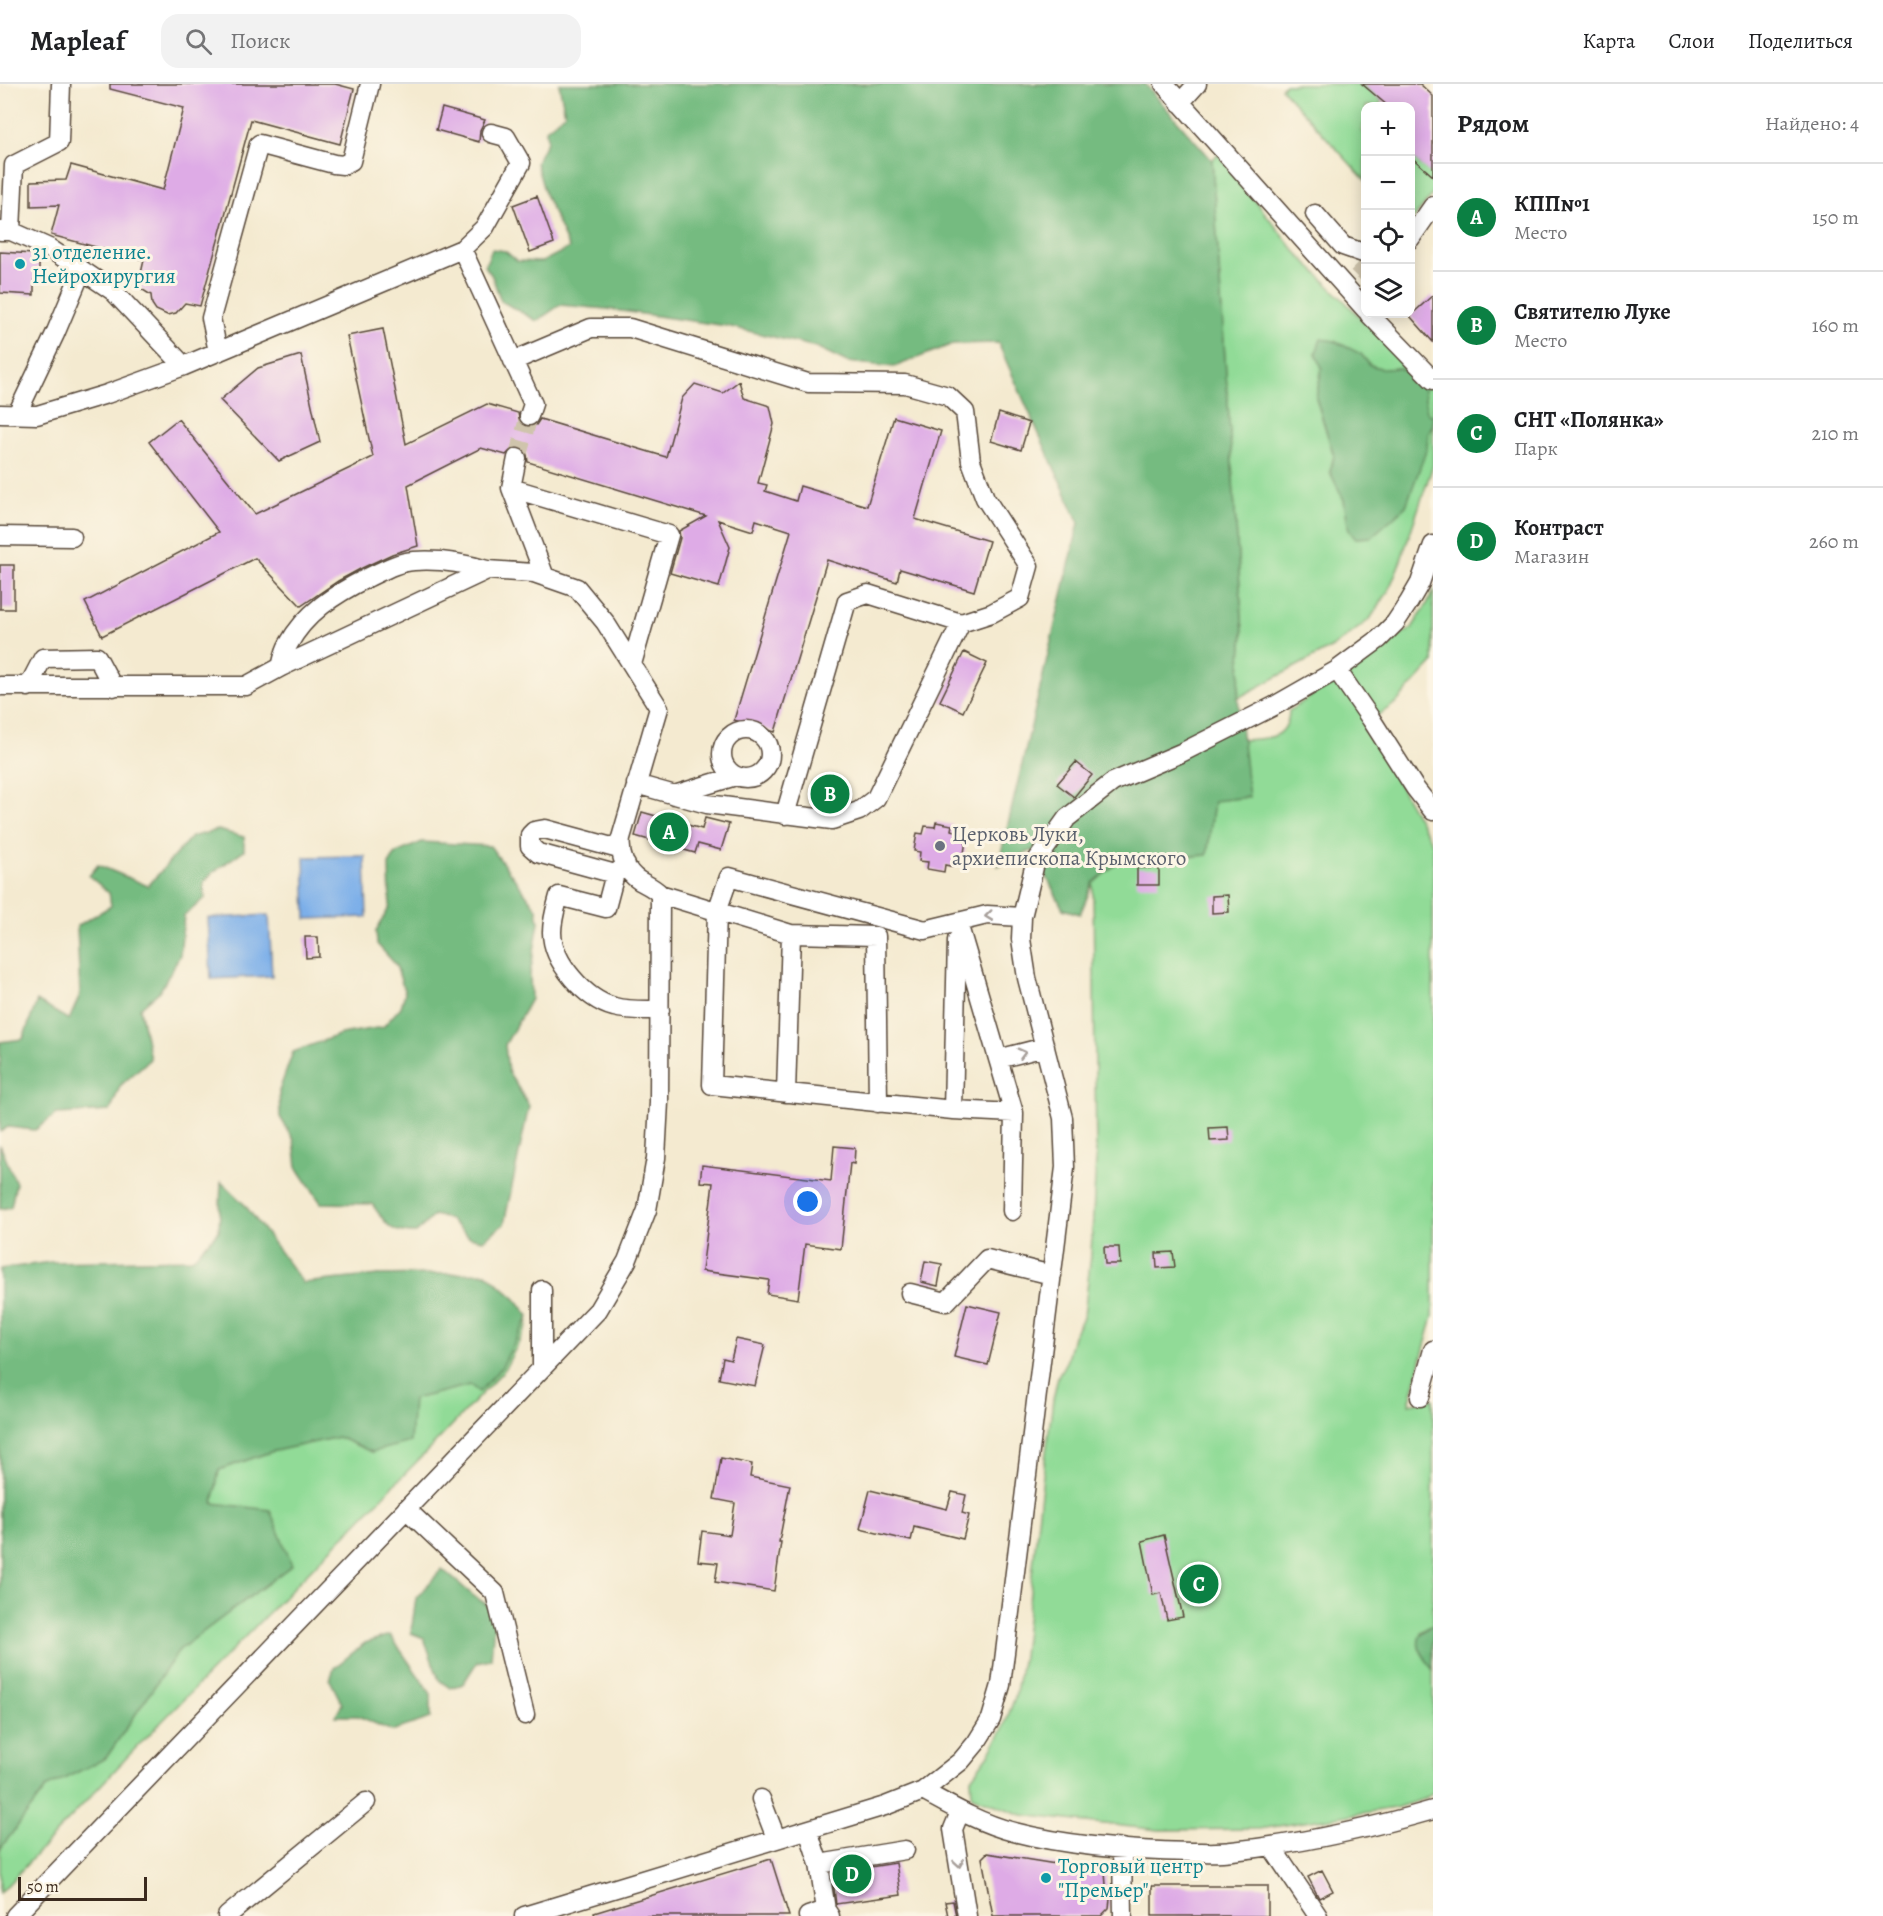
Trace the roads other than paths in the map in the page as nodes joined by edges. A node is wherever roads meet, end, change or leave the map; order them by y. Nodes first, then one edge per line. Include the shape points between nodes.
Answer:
1 (61, 84) edge
2 (370, 84) edge
3 (1164, 84) edge
4 (1197, 84) edge
5 (1180, 104) junction
6 (490, 133) dead end
7 (1433, 206) edge
8 (1315, 214) dead end
9 (6, 231) edge
10 (1415, 232) edge
11 (462, 249) junction
12 (1361, 252) edge
13 (82, 270) junction
14 (1361, 298) edge
15 (1375, 318) edge
16 (218, 352) junction
17 (513, 361) junction
18 (184, 366) junction
19 (1433, 380) edge
20 (9, 414) edge
21 (529, 416) tunnel mouth
22 (517, 459) tunnel mouth
23 (511, 488) junction
24 (0, 536) edge
25 (72, 537) dead end
26 (1433, 545) edge
27 (487, 570) junction
28 (545, 577) junction
29 (961, 623) junction
30 (632, 664) junction
31 (281, 667) junction
32 (1337, 670) junction
33 (0, 686) edge
34 (28, 687) junction
35 (113, 687) junction
36 (724, 763) junction
37 (736, 776) junction
38 (636, 784) junction
39 (704, 785) junction
40 (674, 795) junction
41 (1433, 812) edge
42 (785, 815) junction
43 (620, 862) junction
44 (660, 894) junction
45 (717, 911) junction
46 (1022, 917) junction
47 (958, 923) junction
48 (925, 930) junction
49 (791, 934) junction
50 (876, 936) junction
51 (660, 1010) junction
52 (1045, 1047) junction
53 (998, 1059) junction
54 (786, 1093) junction
55 (878, 1103) junction
56 (953, 1110) junction
57 (1014, 1113) junction
58 (1012, 1211) dead end
59 (1052, 1275) junction
60 (542, 1290) dead end
61 (910, 1293) dead end
62 (1433, 1350) edge
63 (542, 1368) junction
64 (1420, 1397) dead end
65 (406, 1509) junction
66 (525, 1715) dead end
67 (923, 1791) junction
68 (761, 1799) dead end
69 (366, 1802) dead end
70 (1433, 1810) edge
71 (960, 1812) junction
72 (808, 1830) junction
73 (776, 1838) junction
74 (1271, 1846) junction
75 (1122, 1848) junction
76 (905, 1850) dead end
77 (819, 1864) junction
78 (828, 1913) edge
79 (15, 1916) edge
80 (227, 1916) edge
81 (524, 1916) edge
82 (808, 1916) edge
83 (967, 1916) edge
84 (1123, 1916) edge
85 (1318, 1916) edge

1 - 9 street via 59,142 14,165
2 - 16 street via 351,161 334,164 259,144 211,318
3 - 5 street
4 - 5 street
5 - 14 street via 1352,283
6 - 11 street via 506,137 521,163 485,227
7 - 10 street
8 - 12 street via 1344,246
9 - 13 street via 50,248
11 - 16 street
11 - 17 street
13 - 18 street via 113,291
13 - 20 street
15 - 19 street
16 - 18 street
17 - 21 street via 533,404
17 - 29 street via 591,328 630,328 808,382 905,384 948,396 965,412 971,461 985,498 1029,566 1020,598
18 - 20 street via 37,415
22 - 23 street
23 - 28 street
23 - 30 street via 669,535
24 - 25 street
26 - 32 street via 1420,583 1395,623
27 - 28 street
27 - 31 street
27 - 31 street via 462,562 413,561 392,566 321,606 287,646
28 - 30 street via 577,588
29 - 42 street via 876,798 860,811 832,820
29 - 42 street via 868,594 848,601
30 - 38 street via 659,708
31 - 35 street via 246,686
32 - 41 street
32 - 46 street via 1181,753 1113,782 1067,818 1035,864
33 - 34 street
34 - 35 street
34 - 35 street via 44,657 97,657
36 - 37 street
36 - 37 street via 722,753 729,737 747,730 764,738 770,755 763,771 746,778
36 - 39 street
37 - 39 street
38 - 40 street
38 - 43 street
39 - 40 street
40 - 42 street via 707,804
43 - 44 street
43 - 51 street via 606,908 560,896 552,934 558,957 583,990 595,999 630,1010
44 - 45 street
44 - 51 street
45 - 48 street via 729,877
45 - 49 street
45 - 54 street via 712,1085
46 -> 47 street via 987,915
46 - 52 street via 1027,978
47 - 48 street
47 - 53 street
47 - 56 street
48 - 50 street
49 - 50 street
49 - 54 street
50 - 55 street
51 - 63 street via 656,1158 646,1210 627,1261 598,1310
53 -> 52 street
52 - 59 street via 1063,1118 1065,1167
53 - 57 street
54 - 55 street
55 - 56 street
56 - 57 street
57 - 58 street
59 - 61 street via 987,1259 946,1302
59 - 67 street via 1001,1685 991,1719 976,1743 961,1761
60 - 63 street
62 - 64 street
63 - 65 street
65 - 66 street via 495,1593
65 - 79 street
67 - 71 street
67 - 72 street
68 - 73 street
69 - 80 street
70 - 74 street via 1376,1827
71 - 75 street via 1013,1832
71 -> 83 street via 953,1829
72 - 73 street
72 - 77 street
73 - 81 street
74 - 75 street via 1230,1852
74 - 85 street
75 - 84 street
76 - 77 street
77 - 78 street
78 - 82 street

